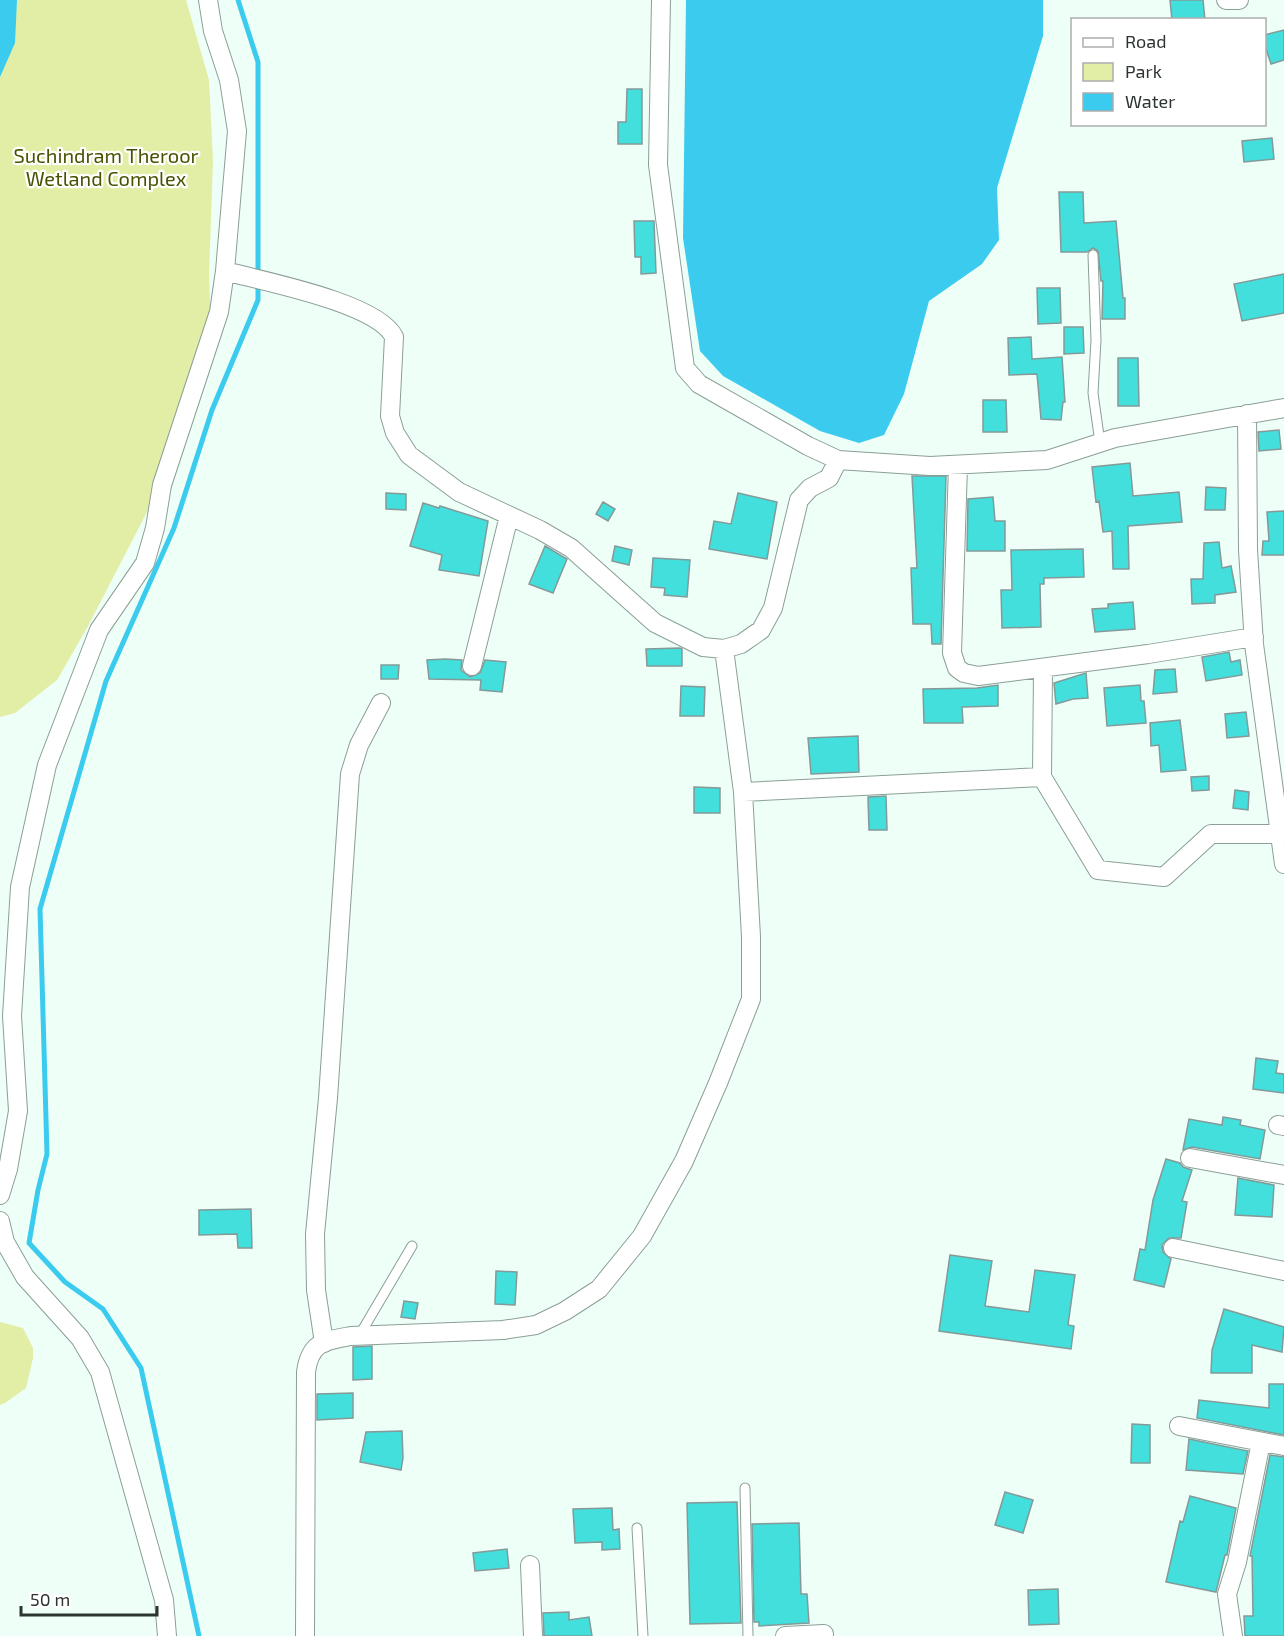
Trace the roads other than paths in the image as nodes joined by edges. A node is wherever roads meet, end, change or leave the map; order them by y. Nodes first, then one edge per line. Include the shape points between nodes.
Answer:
1 (208, 0) edge
2 (661, 0) edge
3 (1226, 0) edge
4 (1239, 0) edge
5 (1093, 255) dead end
6 (225, 271) junction
7 (1284, 408) edge
8 (1247, 414) junction
9 (1100, 443) junction
10 (838, 460) junction
11 (958, 466) junction
12 (509, 516) junction
13 (1254, 637) junction
14 (724, 649) junction
15 (472, 666) dead end
16 (1043, 669) junction
17 (381, 703) dead end
18 (1042, 777) junction
19 (743, 792) junction
20 (1281, 834) junction
21 (1284, 864) edge
22 (1190, 1158) dead end
23 (1284, 1175) edge
24 (0, 1195) edge
25 (0, 1221) edge
26 (412, 1246) dead end
27 (1173, 1248) dead end
28 (1284, 1271) edge
29 (359, 1336) junction
30 (324, 1343) junction
31 (1179, 1426) dead end
32 (1261, 1442) junction
33 (1284, 1446) edge
34 (745, 1488) dead end
35 (637, 1528) dead end
36 (530, 1565) dead end
37 (824, 1634) dead end
38 (166, 1636) edge
39 (305, 1636) edge
40 (533, 1636) edge
41 (643, 1636) edge
42 (748, 1636) edge
43 (784, 1636) edge
44 (1233, 1636) edge

1 - 6 street via 213,31 229,80 237,130
2 - 10 street via 658,165 685,369 699,384
3 - 4 street
5 - 9 lane via 1093,393
6 - 12 street via 305,290 374,317 391,329 394,336 390,416 395,433 409,455 459,492
6 - 24 street via 219,312 162,485 145,563 99,630 47,765 20,886 12,1016 18,1111
7 - 8 street
8 - 9 street
8 - 13 street via 1248,550
9 - 11 street via 1047,460
10 - 11 street
10 - 14 street via 829,478 810,488 799,500 773,608 761,630 741,644
11 - 16 street via 953,660 957,668 970,676
12 - 14 street via 571,548 654,623 703,646
12 - 15 street
13 - 16 street
13 - 20 street
14 - 19 street
16 - 18 street
17 - 30 street via 359,745 350,774 315,1234 316,1290
18 - 19 street
18 - 20 street via 1098,870 1164,877 1211,834
19 - 29 street via 751,999 684,1161 642,1236 599,1289 536,1325
20 - 21 street
22 - 23 street
25 - 38 street via 5,1242 25,1277 80,1338 100,1372 164,1600
26 - 29 lane
27 - 28 street
29 - 30 street
30 - 39 street via 314,1348 306,1372
31 - 32 street
32 - 33 street
32 - 44 street via 1227,1594
34 - 42 lane
35 - 41 lane
36 - 40 street
37 - 43 street

